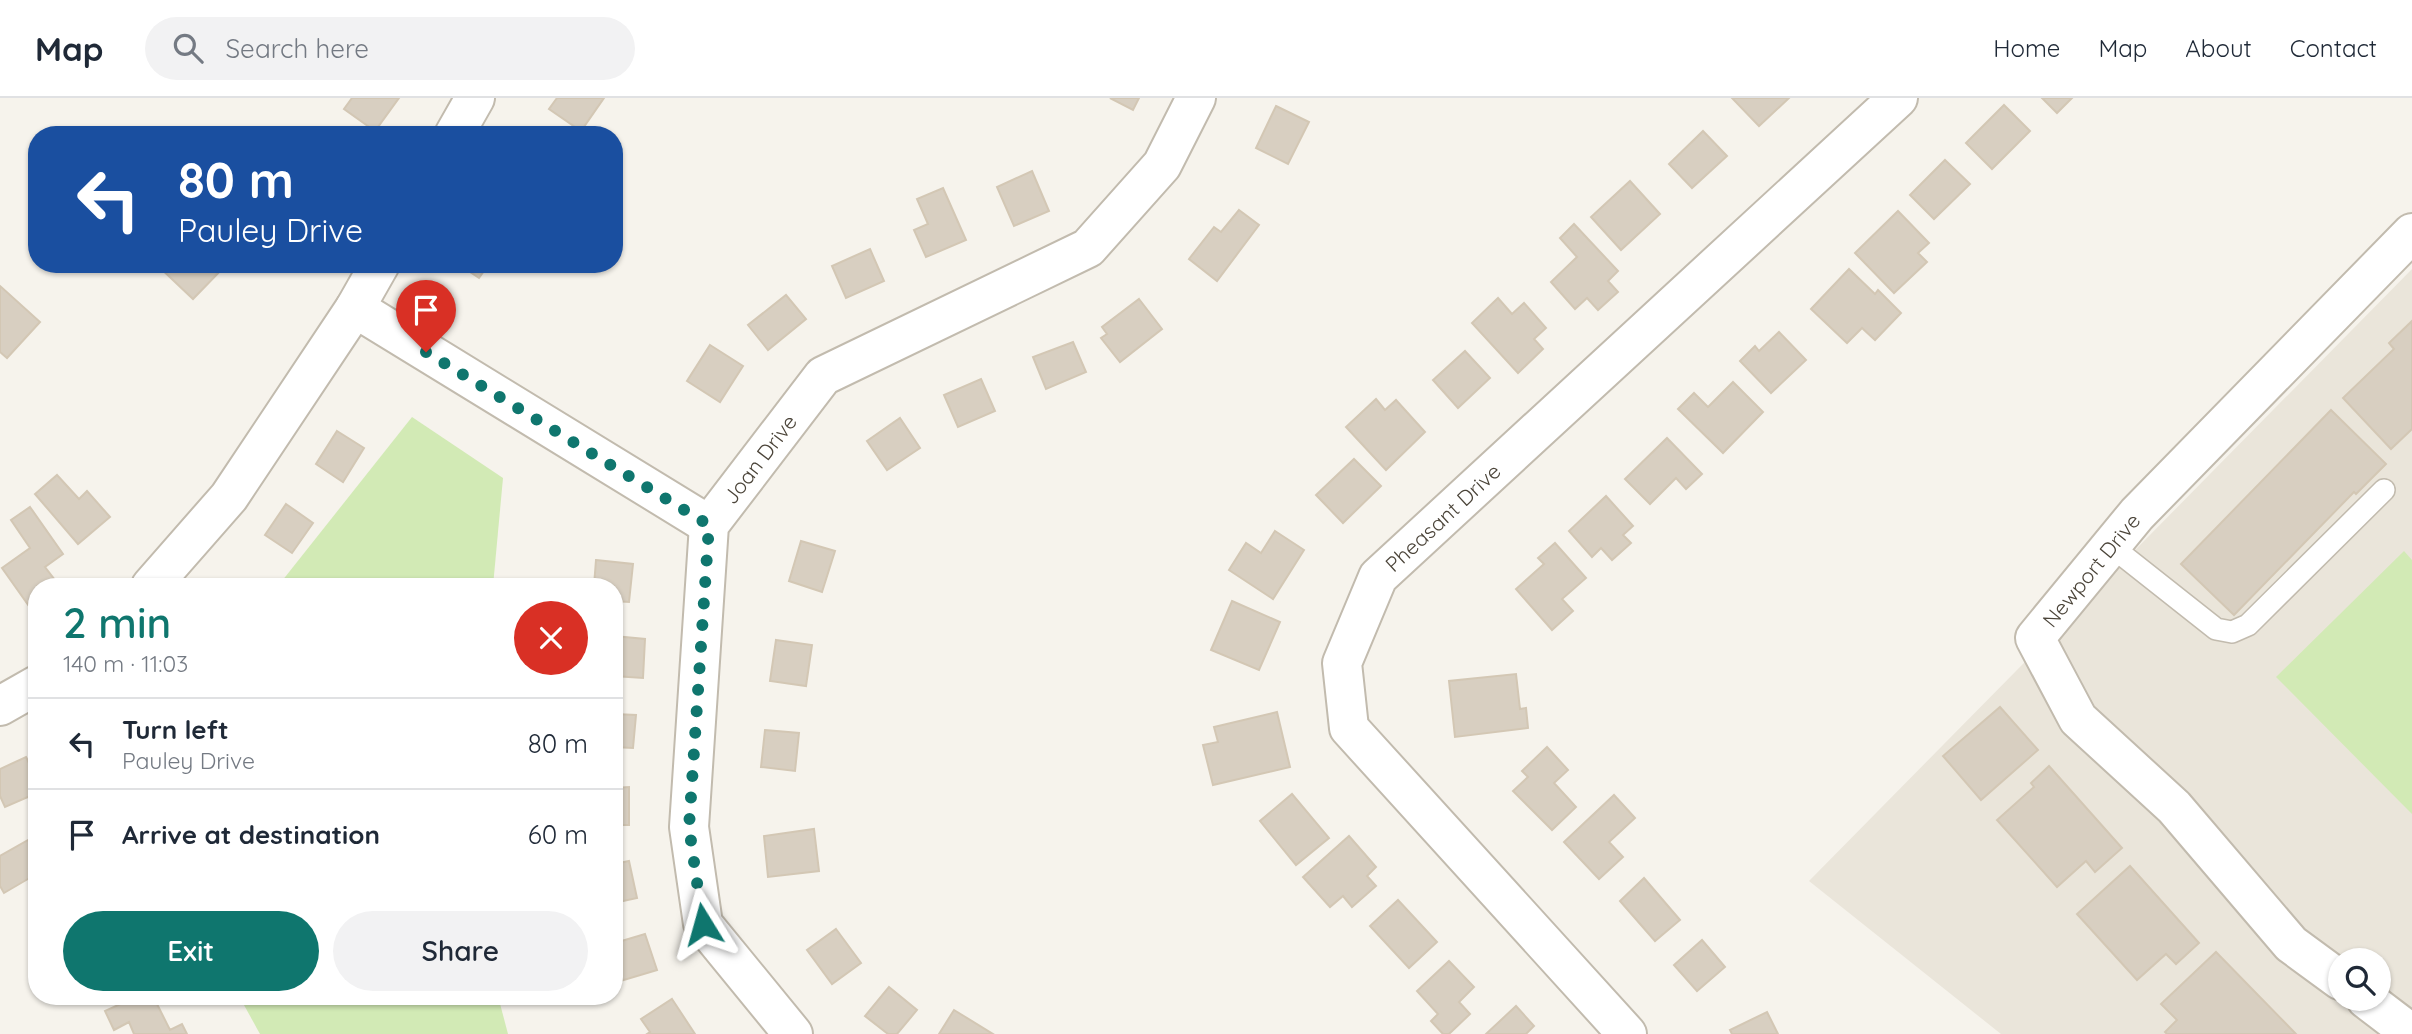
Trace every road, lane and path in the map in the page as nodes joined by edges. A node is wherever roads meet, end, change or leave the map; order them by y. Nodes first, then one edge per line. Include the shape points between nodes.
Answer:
1 (475, 98) edge
2 (1196, 98) edge
3 (1898, 98) edge
4 (459, 126) edge
5 (2412, 233) edge
6 (375, 273) edge
7 (355, 308) junction
8 (2384, 490) dead end
9 (709, 525) junction
10 (2110, 546) junction
11 (158, 578) edge
12 (28, 690) edge
13 (0, 706) edge
14 (2328, 971) edge
15 (2382, 1011) edge
16 (793, 1034) edge
17 (1627, 1034) edge
18 (2412, 1034) edge

1 - 4 street
2 - 9 street, Joan Drive via 1162,165 1088,248 823,376
3 - 17 street, Pheasant Drive via 1378,577 1342,663 1349,728
5 - 10 street, Newport Drive
6 - 7 street
7 - 9 street
7 - 11 street via 229,497
8 - 10 lane via 2248,625 2232,632 2216,629
9 - 16 street, Joan Drive via 689,827 703,924
10 - 14 street, Newport Drive via 2035,638 2078,719 2174,807 2291,944
12 - 13 street
15 - 18 street

